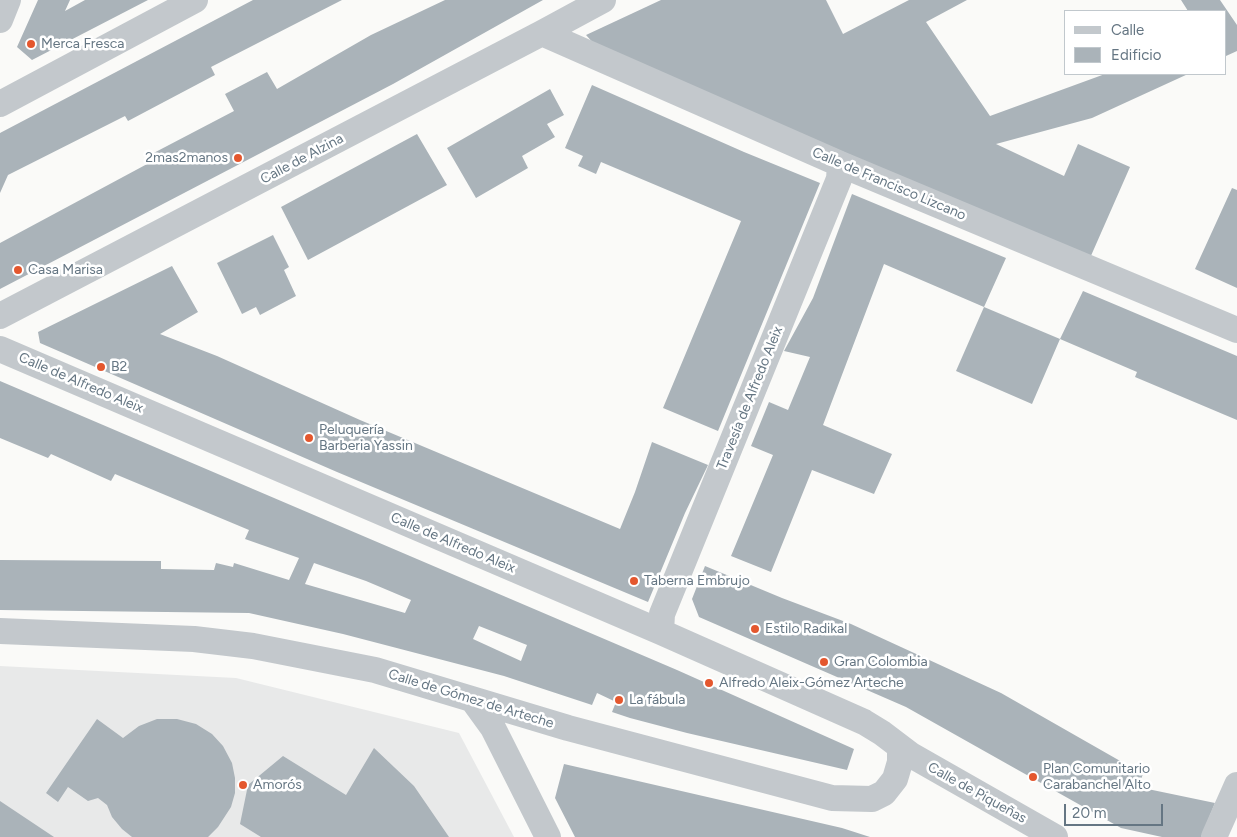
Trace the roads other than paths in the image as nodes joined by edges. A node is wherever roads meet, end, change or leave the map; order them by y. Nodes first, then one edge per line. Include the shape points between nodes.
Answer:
1 (8, 0) edge
2 (196, 0) edge
3 (603, 0) edge
4 (0, 20) edge
5 (542, 34) junction
6 (0, 104) edge
7 (840, 164) junction
8 (0, 316) edge
9 (1237, 330) edge
10 (0, 349) edge
11 (0, 630) edge
12 (661, 632) junction
13 (472, 699) junction
14 (900, 747) junction
15 (1237, 784) edge
16 (548, 837) edge
17 (1056, 837) edge
18 (1214, 837) edge

1 - 4 street
2 - 6 street
3 - 5 street, Calle de Alzina
5 - 7 street, Calle de Francisco Lizcano
5 - 8 street, Calle de Alzina
7 - 9 street, Calle de Francisco Lizcano
7 - 12 street, Travesía de Alfredo Aleix via 839,179 662,614
10 - 12 street, Calle de Alfredo Aleix
11 - 13 street, Calle de Gómez de Arteche via 194,639 253,646 374,670
12 - 14 street, Calle de Alfredo Aleix via 864,722
13 - 14 street, Calle de Gómez de Arteche via 568,728 832,798 872,799 884,792 896,779
13 - 16 street via 493,728
14 - 17 street, Calle de Piqueñas
15 - 18 street

